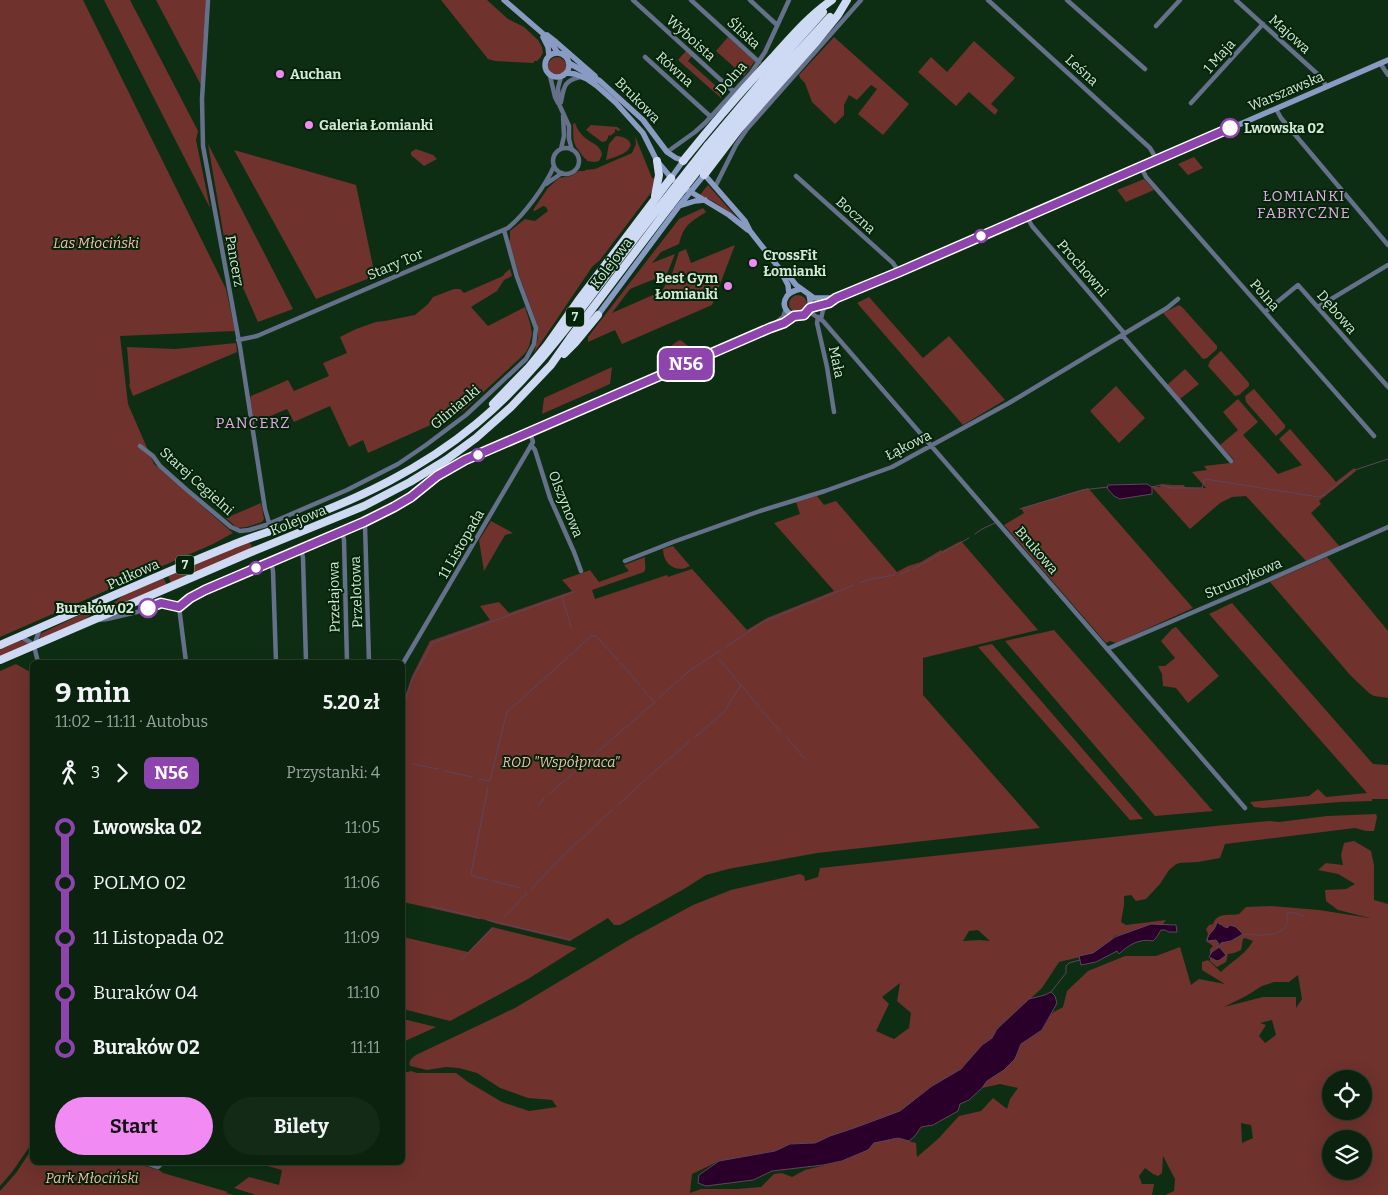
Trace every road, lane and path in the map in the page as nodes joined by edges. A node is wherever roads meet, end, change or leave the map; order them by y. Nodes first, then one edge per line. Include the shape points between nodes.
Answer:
1 (208, 0) edge
2 (504, 0) edge
3 (633, 0) edge
4 (691, 0) edge
5 (750, 0) edge
6 (789, 0) edge
7 (833, 0) edge
8 (846, 0) edge
9 (861, 0) edge
10 (988, 0) edge
11 (1067, 0) edge
12 (1180, 0) edge
13 (1236, 0) edge
14 (1263, 24) junction
15 (777, 25) junction
16 (1156, 26) dead end
17 (541, 32) junction
18 (558, 53) junction
19 (549, 56) junction
20 (645, 58) dead end
21 (1388, 60) edge
22 (759, 62) junction
23 (569, 63) junction
24 (1380, 64) junction
25 (1145, 69) dead end
26 (567, 73) junction
27 (1388, 75) edge
28 (550, 76) junction
29 (560, 77) junction
30 (580, 77) junction
31 (596, 78) junction
32 (1326, 87) junction
33 (734, 92) junction
34 (1191, 103) dead end
35 (560, 106) junction
36 (1276, 109) junction
37 (563, 114) junction
38 (711, 117) junction
39 (710, 148) junction
40 (560, 149) junction
41 (572, 150) junction
42 (667, 152) junction
43 (1157, 160) junction
44 (657, 161) junction
45 (683, 161) junction
46 (554, 166) junction
47 (1141, 167) junction
48 (562, 173) junction
49 (704, 175) junction
50 (796, 176) dead end
51 (671, 178) junction
52 (545, 185) junction
53 (716, 187) junction
54 (690, 192) junction
55 (654, 199) junction
56 (705, 200) junction
57 (667, 203) junction
58 (679, 206) junction
59 (1027, 217) junction
60 (504, 230) junction
61 (750, 231) junction
62 (1388, 245) edge
63 (1388, 265) edge
64 (779, 268) junction
65 (899, 272) junction
66 (801, 290) junction
67 (789, 294) junction
68 (809, 295) junction
69 (835, 298) junction
70 (1178, 299) dead end
71 (829, 303) junction
72 (1318, 306) junction
73 (786, 309) junction
74 (809, 310) junction
75 (1264, 312) junction
76 (598, 315) joint
77 (794, 316) junction
78 (820, 318) junction
79 (770, 328) junction
80 (1123, 334) junction
81 (238, 340) junction
82 (551, 365) junction
83 (1388, 387) edge
84 (834, 412) dead end
85 (476, 424) junction
86 (530, 432) junction
87 (1374, 436) dead end
88 (531, 445) junction
89 (140, 446) dead end
90 (931, 446) junction
91 (1231, 461) dead end
92 (364, 522) junction
93 (269, 523) junction
94 (1388, 527) edge
95 (342, 531) junction
96 (249, 539) joint
97 (301, 548) junction
98 (256, 550) joint
99 (271, 561) junction
100 (625, 561) dead end
101 (581, 571) dead end
102 (179, 607) junction
103 (92, 621) junction
104 (40, 628) junction
105 (20, 636) junction
106 (0, 645) edge
107 (34, 646) junction
108 (1107, 649) junction
109 (0, 660) edge
110 (38, 660) edge
111 (186, 660) edge
112 (276, 660) edge
113 (306, 660) edge
114 (347, 660) edge
115 (369, 660) edge
116 (405, 660) edge
117 (1245, 808) dead end

1 - 81 street, Pancerz via 202,99 203,146
2 - 17 street
3 - 33 street, Wyboista
4 - 22 street, Śliska
5 - 15 street
6 - 15 street, Dolna
7 - 39 highway, Kolejowa / 7 via 779,60
7 - 45 highway via 798,30
8 - 39 highway, Kolejowa / 7
8 - 49 highway via 816,42
9 - 53 street via 747,129
10 - 43 street, Leśna via 1150,148
11 - 25 street
12 - 16 street
13 - 14 street, Majowa
14 - 32 street, Majowa via 1323,79
14 - 34 street, 1 Maja
15 - 22 street, Dolna
17 - 18 street
17 - 19 street
17 - 31 street
18 - 19 street
18 - 23 street
19 - 28 street via 545,67
20 - 38 street, Równa
21 - 24 street, Warszawska
22 - 33 street, Dolna
23 - 26 street
23 - 31 street, Brukowa
24 - 27 street
24 - 32 street, Warszawska
26 - 29 street
26 - 30 street, Brukowa
28 - 29 street
28 - 35 street
29 - 35 street
30 - 35 street via 567,82
30 - 44 street, Brukowa via 616,103 638,127
31 - 42 street, Brukowa via 643,120
32 - 36 street, Warszawska
33 - 38 street, Dolna
35 - 37 street
36 - 43 street, Warszawska
36 - 62 street
37 - 40 street via 564,136
37 - 41 street via 569,126
38 - 42 street, Dolna
39 - 57 highway, Kolejowa / 7, bridge
40 - 41 street
40 - 46 street via 554,156
41 - 48 street via 578,158 577,166 570,173
42 - 45 street, Brukowa
43 - 47 street, Warszawska
44 - 51 street, Brukowa
44 - 55 highway via 659,175
45 - 49 street, Brukowa
45 - 51 street
46 - 48 street
46 - 52 street, Stary Tor
47 - 59 street, Warszawska
47 - 75 street, Polna via 1146,177
48 - 52 street, Stary Tor
49 - 53 street
49 - 54 street
50 - 65 street, Boczna
51 - 54 street, Brukowa
51 - 55 highway
52 - 60 street, Stary Tor via 521,216
53 - 61 street
54 - 56 street
54 - 58 street
55 - 85 highway via 547,345
56 - 58 street
56 - 61 street
57 - 82 highway, Kolejowa / 7
57 - 85 highway, Kolejowa / 7 via 553,347 521,383
58 - 76 street
59 - 65 street, Warszawska
59 - 80 street, Prochowni
60 - 81 street, Stary Tor via 257,336
60 - 93 street, Glinianki via 536,328 534,344 526,359 466,415 398,464
61 - 64 street
63 - 72 street
64 - 66 street
64 - 67 street
65 - 69 street, Warszawska
66 - 67 street
66 - 68 street
67 - 73 street via 785,301
68 - 69 street, Warszawska via 818,299
68 - 74 street
69 - 71 street, Warszawska
70 - 80 street, Łąkowa
71 - 74 street, Warszawska
71 - 78 street, Warszawska
72 - 75 street, Dębowa via 1298,284
72 - 83 street, Dębowa
73 - 77 street
73 - 79 street via 783,317
74 - 77 street via 801,316
74 - 78 street, Brukowa
75 - 87 street, Polna
76 - 82 highway
77 - 79 street
78 - 84 street, Mała via 817,323
78 - 90 street, Brukowa
79 - 86 street
80 - 90 street, Łąkowa
80 - 91 street, Prochowni
81 - 93 street, Pancerz
82 - 98 highway, Kolejowa / 7 via 496,421 437,466 369,504
85 - 96 highway, Kolejowa / 7 via 434,455 384,484
86 - 88 street
86 - 92 street via 458,463 404,501
88 - 101 street, Olszynowa
88 - 116 street, 11 Listopada
89 - 93 street, Starej Cegielni via 233,528 244,531
90 - 100 street, Łąkowa via 892,467
90 - 108 street, Brukowa
92 - 95 street
92 - 115 street, Przelotowa
94 - 108 street, Strumykowa
95 - 97 street
95 - 114 street, Przełajowa
96 - 104 highway, Pułkowa / 7
97 - 99 street
97 - 113 street
98 - 103 highway, Pułkowa / 7
99 - 102 street via 201,592
99 - 112 street
102 - 103 street via 159,603 137,612
102 - 111 street
103 - 107 highway, Pułkowa / 7
104 - 105 highway, Pułkowa / 7
104 - 107 street
105 - 106 highway, Pułkowa / 7
105 - 107 street
107 - 109 highway, Pułkowa / 7
107 - 110 street
108 - 117 street, Brukowa

